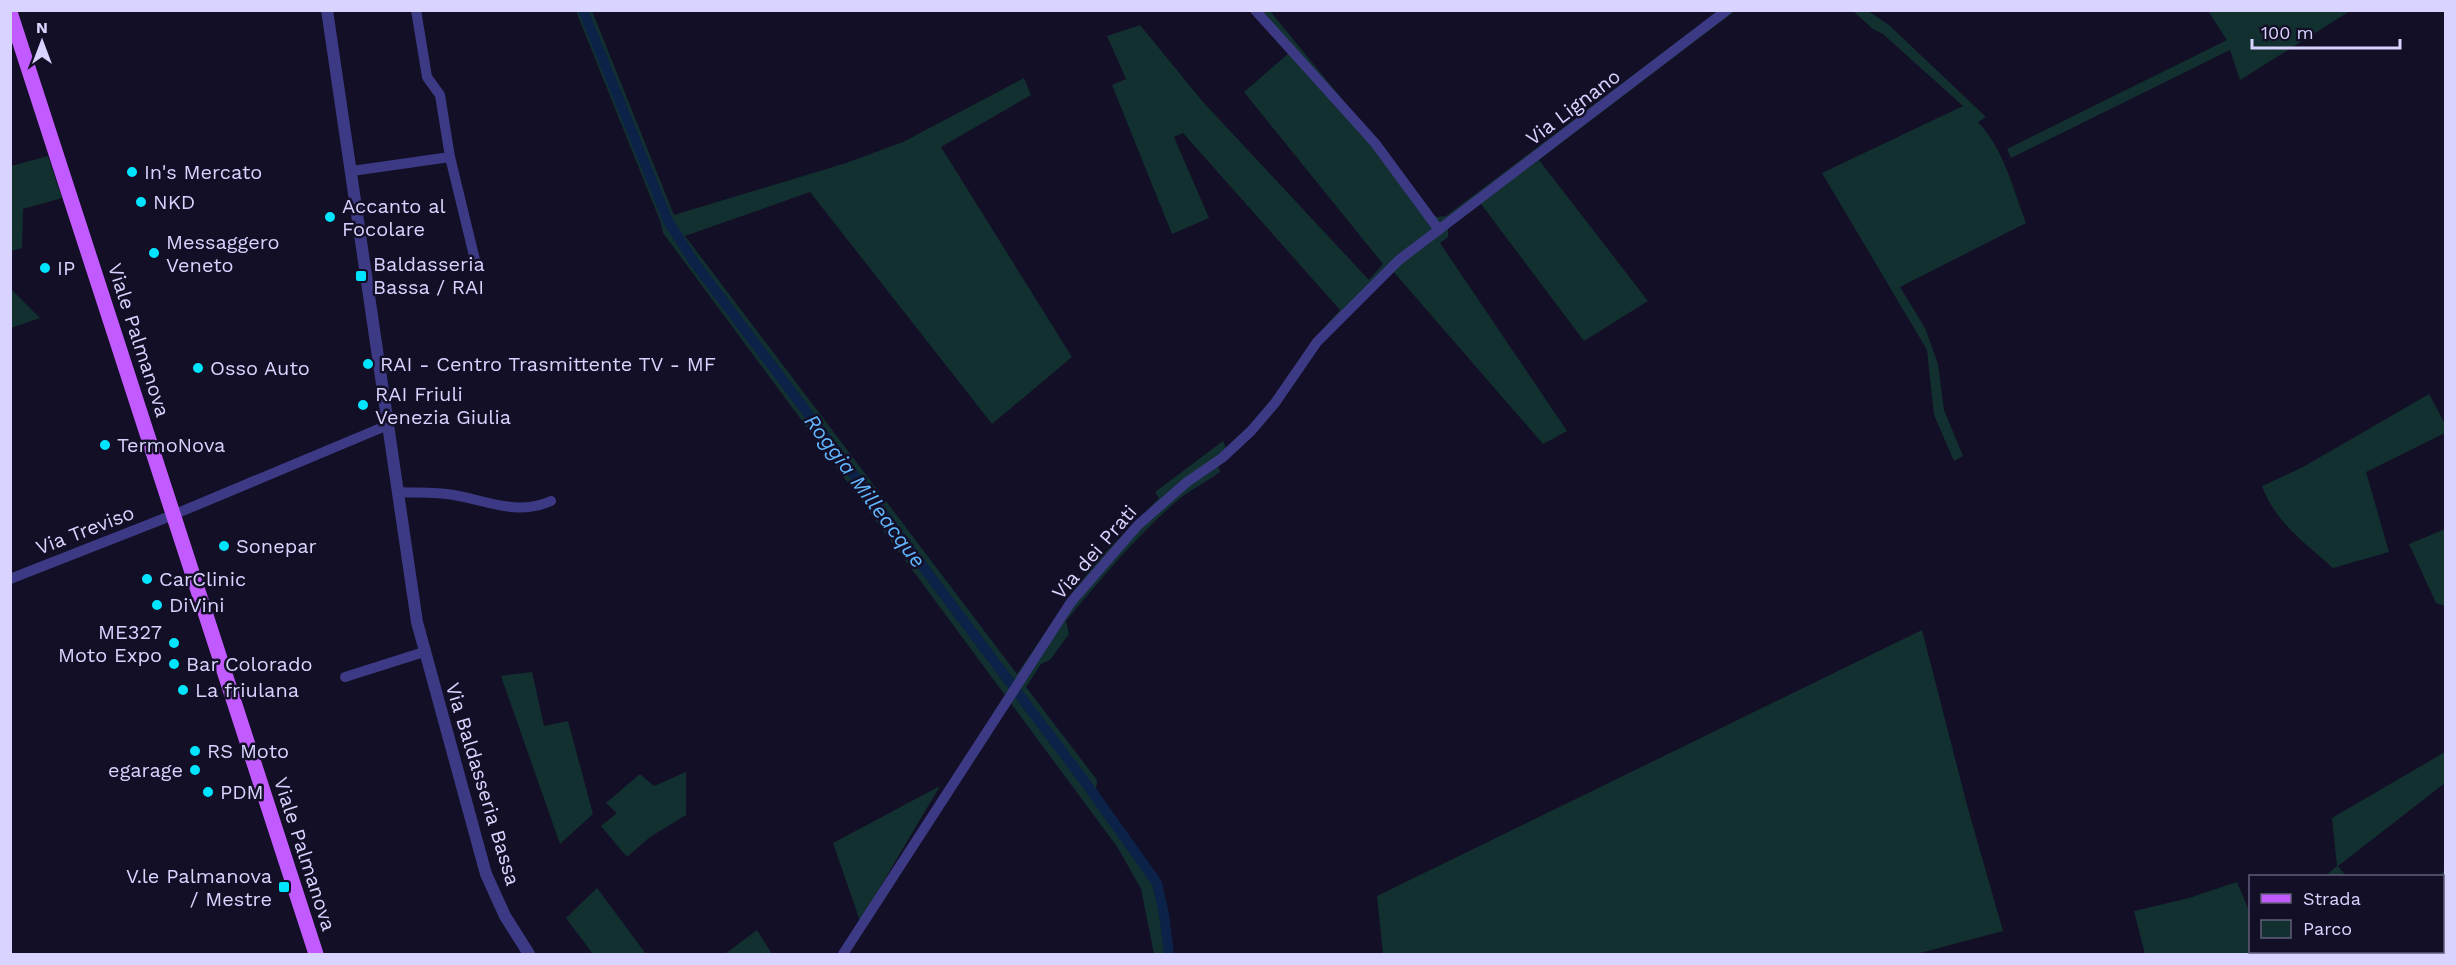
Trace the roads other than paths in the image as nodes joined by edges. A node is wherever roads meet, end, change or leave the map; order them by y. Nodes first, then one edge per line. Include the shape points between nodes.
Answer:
1 (327, 10) edge
2 (416, 10) edge
3 (1255, 10) edge
4 (1727, 10) edge
5 (10, 12) edge
6 (450, 157) junction
7 (352, 171) junction
8 (1438, 230) junction
9 (476, 264) dead end
10 (388, 425) junction
11 (397, 492) junction
12 (551, 501) dead end
13 (173, 515) junction
14 (10, 579) edge
15 (424, 652) junction
16 (345, 677) dead end
17 (316, 954) edge
18 (528, 954) edge
19 (843, 954) edge

1 - 7 street, Via Baldasseria Bassa
2 - 6 street via 427,77 440,95
3 - 8 street via 1375,143
4 - 8 street, Via Lignano
5 - 13 main road, Viale Palmanova
6 - 7 street
6 - 9 street
7 - 10 street, Via Baldasseria Bassa
8 - 19 street, Via dei Prati via 1398,260 1317,342 1251,431 1138,525 1071,602
10 - 11 street, Via Baldasseria Bassa
10 - 13 street, Via Treviso
11 - 12 street via 454,495 515,509
11 - 15 street, Via Baldasseria Bassa
13 - 14 street, Via Treviso
13 - 17 main road, Viale Palmanova
15 - 16 street
15 - 18 street, Via Baldasseria Bassa via 486,874

